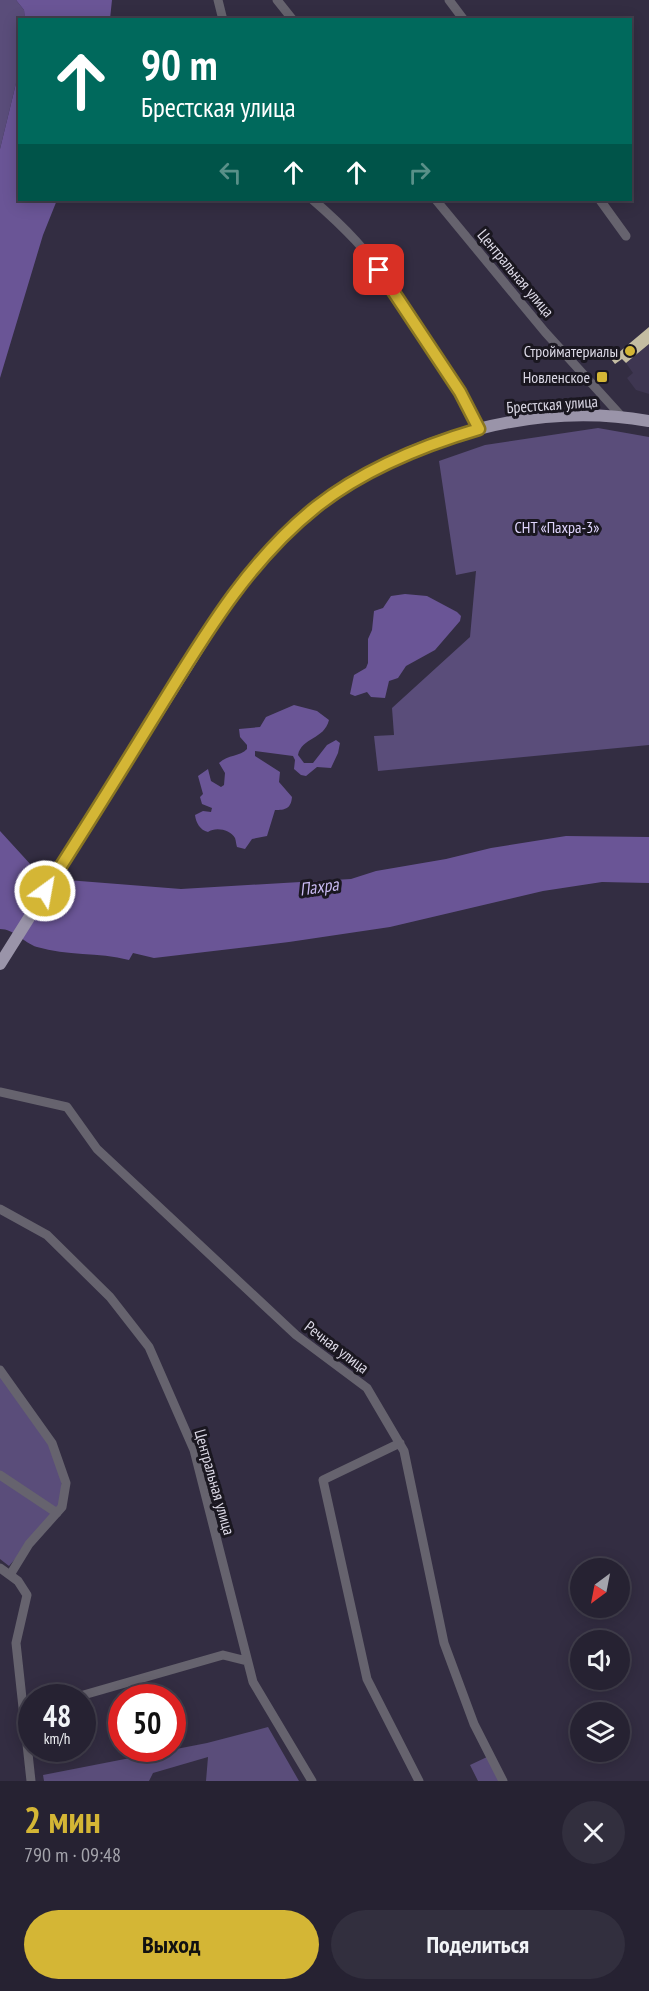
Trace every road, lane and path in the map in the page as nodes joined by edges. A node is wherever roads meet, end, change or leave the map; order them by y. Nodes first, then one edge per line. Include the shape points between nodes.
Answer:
1 (218, 0) edge
2 (277, 0) edge
3 (449, 0) edge
4 (222, 18) edge
5 (291, 18) edge
6 (462, 18) edge
7 (314, 201) edge
8 (437, 201) edge
9 (601, 201) edge
10 (626, 236) dead end
11 (623, 418) junction
12 (649, 422) edge
13 (479, 429) junction
14 (0, 964) edge
15 (0, 1092) edge
16 (0, 1209) edge
17 (0, 1370) edge
18 (400, 1443) junction
19 (0, 1475) edge
20 (57, 1513) junction
21 (0, 1568) edge
22 (10, 1575) junction
23 (248, 1660) junction
24 (23, 1684) edge
25 (96, 1691) edge
26 (30, 1762) edge
27 (31, 1781) edge
28 (312, 1781) edge
29 (419, 1781) edge
30 (503, 1781) edge

1 - 4 street
2 - 5 street
3 - 6 street
7 - 13 street via 356,241 391,285 460,392
8 - 11 street, Центральная улица via 545,332
9 - 10 street
11 - 12 main road, Брестская улица
11 - 13 main road, Брестская улица via 553,417
13 - 14 main road, Брестская улица via 433,443 372,471 317,506 247,575 212,624
15 - 18 street, Речная улица via 67,1107 97,1149 296,1335 368,1388
16 - 23 street, Центральная улица via 46,1235 110,1297 149,1347 194,1450
17 - 20 street via 52,1443 66,1483 62,1507
18 - 29 street via 324,1480 367,1679
18 - 30 street, Речная улица via 444,1643 474,1724
19 - 20 street
20 - 22 street
21 - 22 street
22 - 24 street via 27,1595 16,1643
23 - 25 street via 223,1655
23 - 28 street, Центральная улица via 253,1682
26 - 27 street

